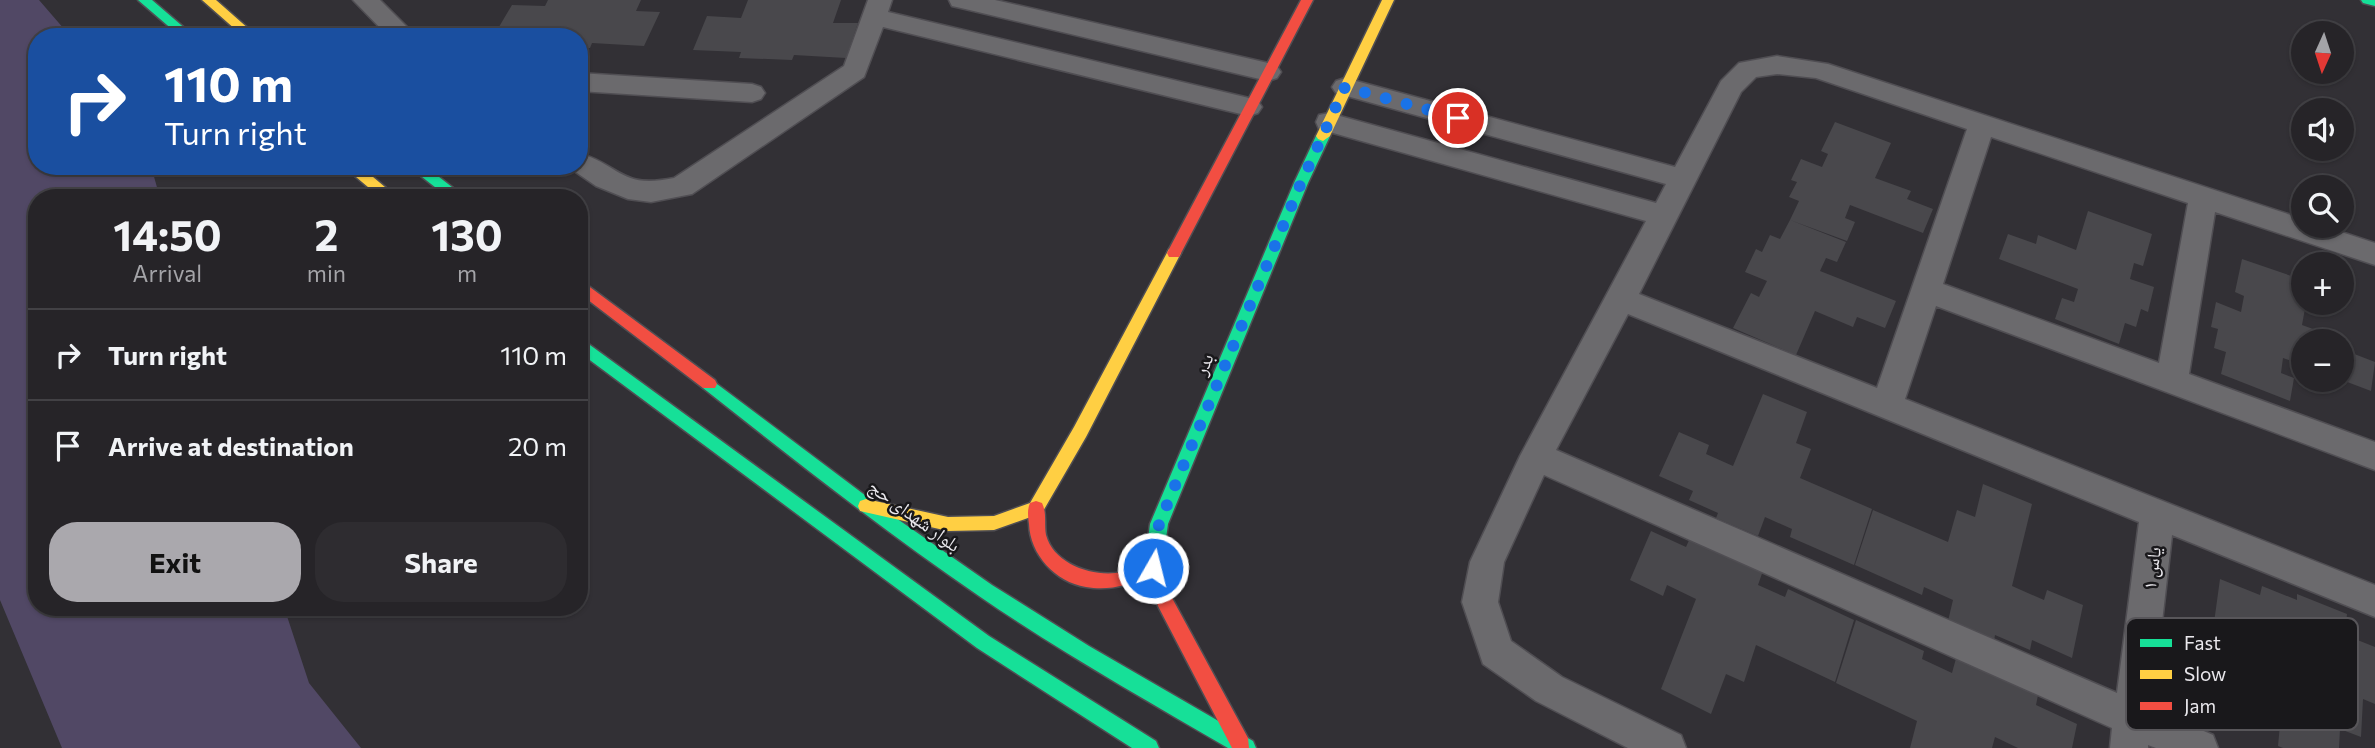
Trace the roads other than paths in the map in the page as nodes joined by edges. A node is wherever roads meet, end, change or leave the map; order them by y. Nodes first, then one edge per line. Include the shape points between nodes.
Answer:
1 (144, 0) edge
2 (208, 0) edge
3 (365, 0) edge
4 (961, 0) edge
5 (1307, 0) edge
6 (1388, 0) edge
7 (2367, 0) edge
8 (2375, 2) edge
9 (877, 8) edge
10 (178, 28) edge
11 (241, 28) edge
12 (395, 28) edge
13 (1202, 57) junction
14 (1268, 72) junction
15 (588, 83) edge
16 (1345, 87) junction
17 (1179, 90) junction
18 (752, 93) dead end
19 (1249, 107) junction
20 (1329, 122) junction
21 (1982, 124) junction
22 (1481, 125) junction
23 (1460, 159) junction
24 (588, 168) edge
25 (362, 175) edge
26 (427, 175) edge
27 (1683, 179) junction
28 (379, 189) edge
29 (447, 189) edge
30 (2203, 198) junction
31 (1664, 216) junction
32 (2375, 254) edge
33 (1926, 290) junction
34 (588, 292) edge
35 (1621, 299) junction
36 (588, 350) edge
37 (2172, 380) junction
38 (1887, 406) junction
39 (1536, 456) junction
40 (2375, 456) edge
41 (866, 506) junction
42 (1036, 508) junction
43 (2157, 513) junction
44 (1153, 568) junction
45 (2375, 601) edge
46 (2145, 618) edge
47 (2131, 734) edge
48 (1243, 747) edge
49 (1149, 748) edge
50 (1667, 748) edge
51 (2199, 748) edge

1 - 10 street
2 - 11 street
3 - 12 street
4 - 13 street
5 - 14 street
6 - 16 street, بدر
7 - 8 street
9 - 17 street
9 - 24 street via 855,71 682,187 629,192
13 - 14 street
13 - 17 street
14 - 19 street
15 - 18 street
16 - 20 street, بدر
16 - 22 street
17 - 19 street
19 - 42 street
20 - 23 street
20 - 44 street, بدر via 1159,524
21 - 27 street via 1819,70 1777,65 1748,69 1730,87
21 - 30 street
21 - 33 street
22 - 23 street
22 - 27 street
23 - 31 street
25 - 28 street
26 - 29 street
27 - 31 street
30 - 32 street
30 - 37 street
31 - 35 street
33 - 37 street
33 - 38 street
34 - 41 street, بلوار شهدای حج
35 - 38 street
35 - 39 street
36 - 49 street via 983,642
37 - 40 street
38 - 43 street
39 - 47 street
39 - 50 street via 1487,562 1480,602 1496,652 1549,689
41 - 42 street via 948,524 994,523
41 - 48 street, بلوار شهدای حج via 1068,643
42 - 44 street via 1038,538 1055,564 1085,579 1121,580
43 - 45 street
43 - 46 street, یاس ۱
44 - 48 street, بدر via 1164,600
47 - 51 street

